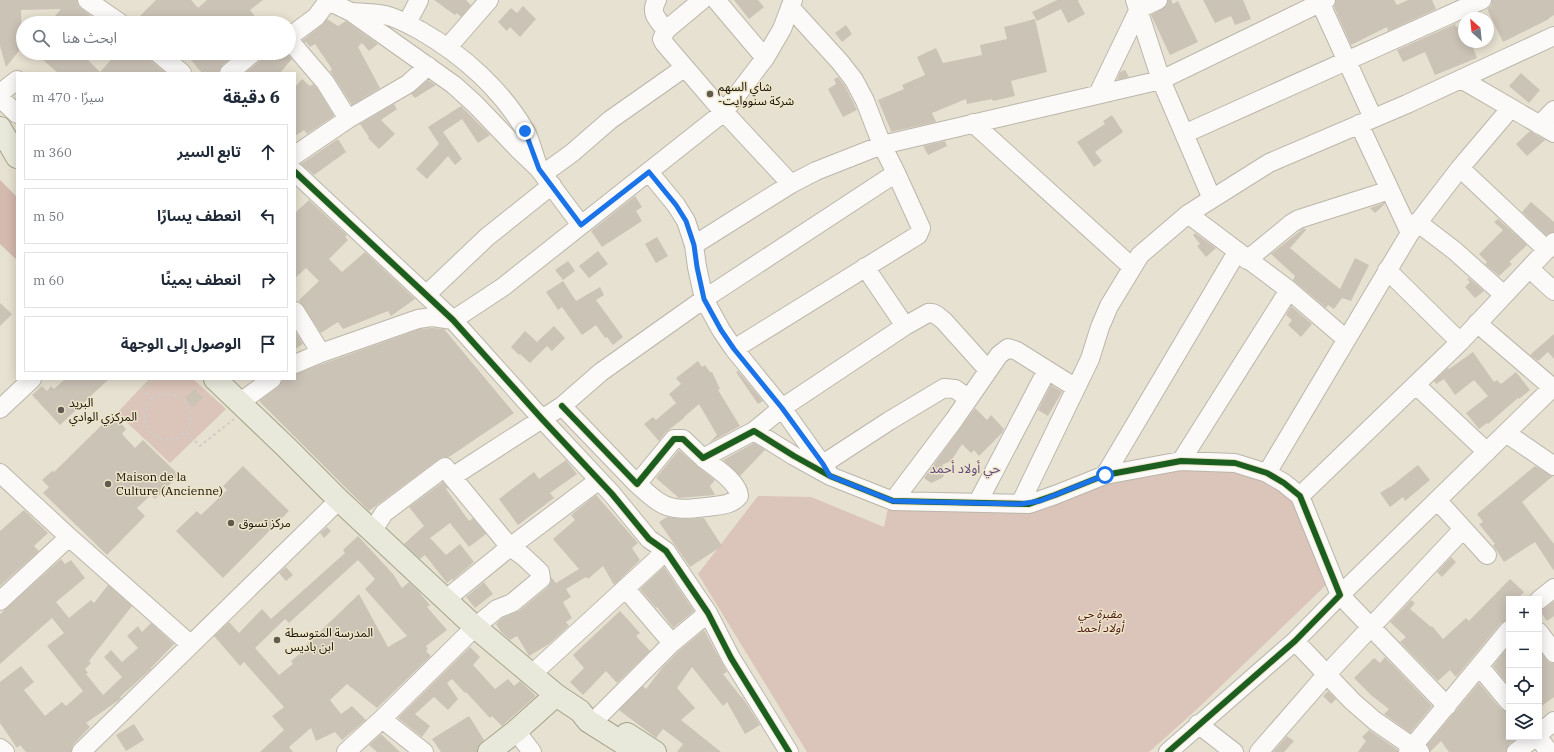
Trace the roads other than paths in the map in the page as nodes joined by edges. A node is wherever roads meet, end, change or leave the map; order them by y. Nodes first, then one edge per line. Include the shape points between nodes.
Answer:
1 (87, 0) edge
2 (419, 0) edge
3 (489, 0) edge
4 (656, 0) edge
5 (702, 0) edge
6 (716, 0) edge
7 (1158, 0) edge
8 (1482, 0) edge
9 (327, 1) edge
10 (1322, 1) edge
11 (792, 4) edge
12 (1137, 5) edge
13 (351, 12) junction
14 (110, 16) edge
15 (407, 23) junction
16 (666, 30) junction
17 (296, 32) edge
18 (1554, 36) edge
19 (448, 47) junction
20 (296, 48) edge
21 (765, 58) junction
22 (166, 60) edge
23 (244, 60) edge
24 (1347, 62) junction
25 (428, 66) junction
26 (684, 68) junction
27 (181, 72) edge
28 (229, 72) edge
29 (1461, 79) junction
30 (1161, 80) junction
31 (16, 81) edge
32 (0, 93) edge
33 (1098, 94) junction
34 (0, 98) edge
35 (1510, 109) junction
36 (1554, 110) edge
37 (724, 112) junction
38 (16, 113) edge
39 (348, 120) junction
40 (1366, 121) junction
41 (973, 123) junction
42 (0, 128) edge
43 (1547, 129) edge
44 (1184, 134) junction
45 (882, 145) junction
46 (296, 154) edge
47 (16, 156) edge
48 (1460, 168) junction
49 (649, 172) junction
50 (296, 173) edge
51 (896, 173) junction
52 (545, 176) junction
53 (791, 184) junction
54 (1390, 190) junction
55 (1212, 199) junction
56 (1188, 214) junction
57 (581, 225) junction
58 (1414, 227) junction
59 (694, 245) junction
60 (1550, 246) edge
61 (1242, 256) junction
62 (865, 267) junction
63 (1132, 267) junction
64 (1530, 269) junction
65 (1387, 270) junction
66 (1289, 290) junction
67 (1554, 291) edge
68 (427, 294) junction
69 (1504, 295) junction
70 (704, 299) junction
71 (296, 314) edge
72 (453, 320) junction
73 (1477, 324) junction
74 (905, 326) junction
75 (1346, 339) junction
76 (1460, 342) junction
77 (734, 349) junction
78 (320, 354) junction
79 (296, 364) edge
80 (988, 370) junction
81 (1047, 370) junction
82 (31, 380) edge
83 (216, 380) edge
84 (271, 380) edge
85 (1416, 385) junction
86 (1076, 388) junction
87 (1553, 389) edge
88 (968, 398) junction
89 (242, 406) junction
90 (562, 406) junction
91 (782, 408) junction
92 (0, 409) edge
93 (542, 419) junction
94 (754, 431) junction
95 (1506, 433) junction
96 (1487, 452) junction
97 (704, 458) junction
98 (1180, 461) junction
99 (1554, 466) edge
100 (826, 470) junction
101 (0, 473) edge
102 (1267, 473) junction
103 (1105, 475) junction
104 (452, 477) junction
105 (599, 480) junction
106 (637, 484) junction
107 (1300, 496) junction
108 (339, 500) junction
109 (1437, 500) junction
110 (893, 501) junction
111 (978, 502) junction
112 (1020, 504) junction
113 (1463, 529) junction
114 (373, 530) junction
115 (69, 537) junction
116 (510, 547) junction
117 (666, 551) junction
118 (1487, 554) dead end
119 (625, 588) junction
120 (1554, 588) edge
121 (1340, 595) junction
122 (1542, 598) edge
123 (445, 600) junction
124 (0, 601) edge
125 (708, 613) junction
126 (475, 627) junction
127 (1371, 627) junction
128 (1507, 632) edge
129 (1542, 636) edge
130 (1294, 641) junction
131 (672, 643) junction
132 (190, 644) junction
133 (1554, 654) edge
134 (1479, 666) junction
135 (531, 674) junction
136 (1326, 675) junction
137 (556, 695) junction
138 (1506, 698) edge
139 (1447, 706) junction
140 (589, 714) junction
141 (382, 719) junction
142 (1554, 721) edge
143 (1198, 724) junction
144 (516, 731) junction
145 (1542, 731) edge
146 (1531, 740) edge
147 (1540, 740) edge
148 (0, 748) edge
149 (1414, 750) edge
150 (5, 752) edge
151 (81, 752) edge
152 (346, 752) edge
153 (424, 752) edge
154 (489, 752) edge
155 (532, 752) edge
156 (637, 752) edge
157 (655, 752) edge
158 (790, 752) edge
159 (1168, 752) edge
160 (1234, 752) edge
161 (1259, 752) edge
162 (1516, 752) edge
163 (1549, 752) edge

1 - 14 street
2 - 15 street
3 - 19 street
4 - 16 street via 653,9 655,16
5 - 16 street
6 - 21 street
7 - 12 street
8 - 24 street
9 - 13 street
9 - 17 street via 316,17
10 - 24 street
10 - 30 street
11 - 21 street via 782,29
11 - 45 street via 854,80
12 - 30 street
12 - 33 street
13 - 15 street via 386,15
13 - 25 street
15 - 19 street
16 - 26 street via 662,39
18 - 29 street
19 - 52 street via 508,105 525,131
20 - 39 street via 325,82
21 - 37 street
22 - 27 street
23 - 28 street
24 - 40 street
24 - 44 street
25 - 39 street via 408,84
25 - 52 street via 475,104
26 - 37 street
26 - 52 street via 610,120
29 - 35 street
29 - 40 street
30 - 33 street
30 - 44 street
31 - 32 street
33 - 41 street
34 - 38 street
35 - 43 street
35 - 48 street
36 - 43 street
37 - 49 street
37 - 53 street
39 - 46 street
40 - 54 street
40 - 55 street via 1269,163
41 - 45 street
41 - 63 street
42 - 47 main road
44 - 55 street
45 - 51 street
45 - 53 street via 816,171
48 - 58 street
48 - 60 street
49 - 57 street
49 - 59 street via 686,221
50 - 68 street
51 - 62 street via 920,224 920,232
51 - 70 street
52 - 57 street
52 - 68 street
53 - 59 street
54 - 58 street
54 - 61 street via 1299,219
55 - 56 street
56 - 61 street
56 - 63 street via 1140,255
57 - 72 street via 503,287
58 - 65 street
58 - 69 street via 1456,251
59 - 70 street
60 - 64 street
61 - 66 street
61 - 103 street
62 - 74 street
62 - 77 street
63 - 86 street via 1109,306 1090,359
64 - 67 street
64 - 69 street
65 - 75 street
65 - 76 street
66 - 75 street
66 - 98 street
68 - 72 street
69 - 73 street
70 - 77 street
70 - 90 street via 601,372
71 - 78 street
72 - 78 street via 432,317 418,319
72 - 93 street
73 - 76 street
73 - 87 street
74 - 80 street via 923,315 936,314
74 - 91 street
75 - 102 street
76 - 85 street
77 - 91 street
78 - 79 street
80 - 81 street via 1008,348
80 - 88 street
81 - 86 street
81 - 111 street
82 - 92 street
83 - 89 main road
84 - 89 street
85 - 96 street
85 - 107 street
86 - 112 street
87 - 95 street
88 - 100 street via 955,389 944,388 895,417
88 - 110 street
89 - 108 main road
90 - 93 street
90 - 106 street
91 - 94 street
91 - 100 street
93 - 104 street
93 - 105 street
94 - 97 street
94 - 100 street via 794,456
95 - 96 street
95 - 99 street
96 - 109 street
97 - 106 street via 684,439 674,439
97 - 106 street via 735,485 739,496 734,501 694,509 674,509 660,503
98 - 102 street via 1234,463
98 - 103 street
100 - 110 street
101 - 115 street
102 - 107 street
103 - 112 street via 1040,501
104 - 114 street via 445,466 384,513
104 - 116 street
105 - 116 street
105 - 117 street via 630,514 649,540
107 - 121 street
108 - 114 main road
108 - 132 street
109 - 113 street
109 - 121 street
110 - 111 street
111 - 112 street
113 - 118 street
113 - 127 street
114 - 123 main road
115 - 124 street
115 - 132 street
116 - 123 street
116 - 126 street via 540,572 541,579 512,603 497,609
117 - 119 street
117 - 125 street
119 - 131 street
119 - 135 street
120 - 122 street
121 - 127 street
121 - 130 street
123 - 126 main road
125 - 131 street
125 - 158 street via 731,658
126 - 135 main road
126 - 141 street
127 - 136 street
127 - 139 street
128 - 134 street
129 - 133 street
130 - 136 street
130 - 143 street
131 - 140 street
132 - 151 street
134 - 138 street
134 - 139 street
135 - 137 main road
136 - 149 street via 1352,701
136 - 161 street
137 - 140 main road
137 - 144 main road
139 - 149 street
140 - 156 main road via 588,721
140 - 157 main road
141 - 152 street
141 - 153 street
142 - 145 street
143 - 159 street
143 - 160 street
144 - 154 main road
144 - 155 street
146 - 162 street
147 - 163 street
148 - 150 street

